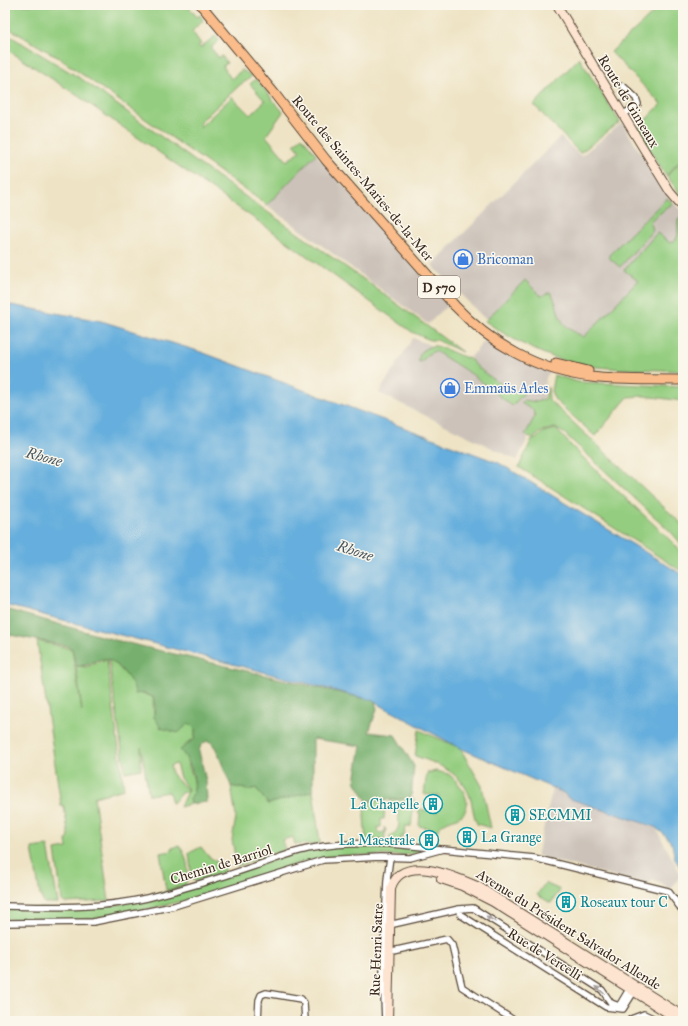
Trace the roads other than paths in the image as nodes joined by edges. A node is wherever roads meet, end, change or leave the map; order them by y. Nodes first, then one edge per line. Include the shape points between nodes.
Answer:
1 (201, 5) edge
2 (557, 5) edge
3 (623, 86) dead end
4 (623, 115) junction
5 (683, 207) edge
6 (683, 380) edge
7 (443, 849) junction
8 (390, 857) junction
9 (391, 882) junction
10 (5, 906) edge
11 (459, 909) junction
12 (683, 911) edge
13 (5, 923) edge
14 (390, 925) junction
15 (388, 952) junction
16 (633, 988) junction
17 (621, 1008) junction
18 (683, 1016) edge
19 (631, 1020) edge
20 (258, 1021) edge
21 (305, 1021) edge
22 (384, 1021) edge
23 (388, 1021) edge
24 (516, 1021) edge
25 (659, 1021) edge
26 (680, 1021) edge

1 - 6 main road, Route des Saintes-Maries-de-la-Mer / D 570 via 274,93 292,110 414,252 490,330 530,355 557,364 591,372
2 - 4 street, Route de Gimeaux
3 - 4 street via 636,98 638,104
4 - 5 street, Route de Gimeaux via 670,192
7 - 8 street via 419,857
7 - 10 street, Chemin de Barriol via 389,843 318,847 146,898 95,906
7 - 12 street, Chemin de Barriol via 534,858 668,891
8 - 9 street
8 - 13 street via 323,860 174,906 92,922
9 - 14 street, Rue Henri Satre
9 - 16 street via 406,874 416,873 458,885 476,893
9 - 22 street via 383,972
11 - 14 street, Rue de Vercelli
11 - 17 street, Rue de Vercelli via 461,915 606,1007
17 -> 11 street, Rue de Vercelli via 611,1003 602,990 473,908
14 - 15 street, Rue Henri Satre
15 - 23 street, Rue Henri Satre
15 - 24 street via 447,939 452,945 462,987
16 - 17 street
16 - 18 street, Avenue du Président Salvador Allende
16 - 26 street
17 - 19 street, Rue de Vercelli
19 - 25 street via 644,1014
20 - 21 street via 258,1000 261,994 266,993 301,999 304,1003

